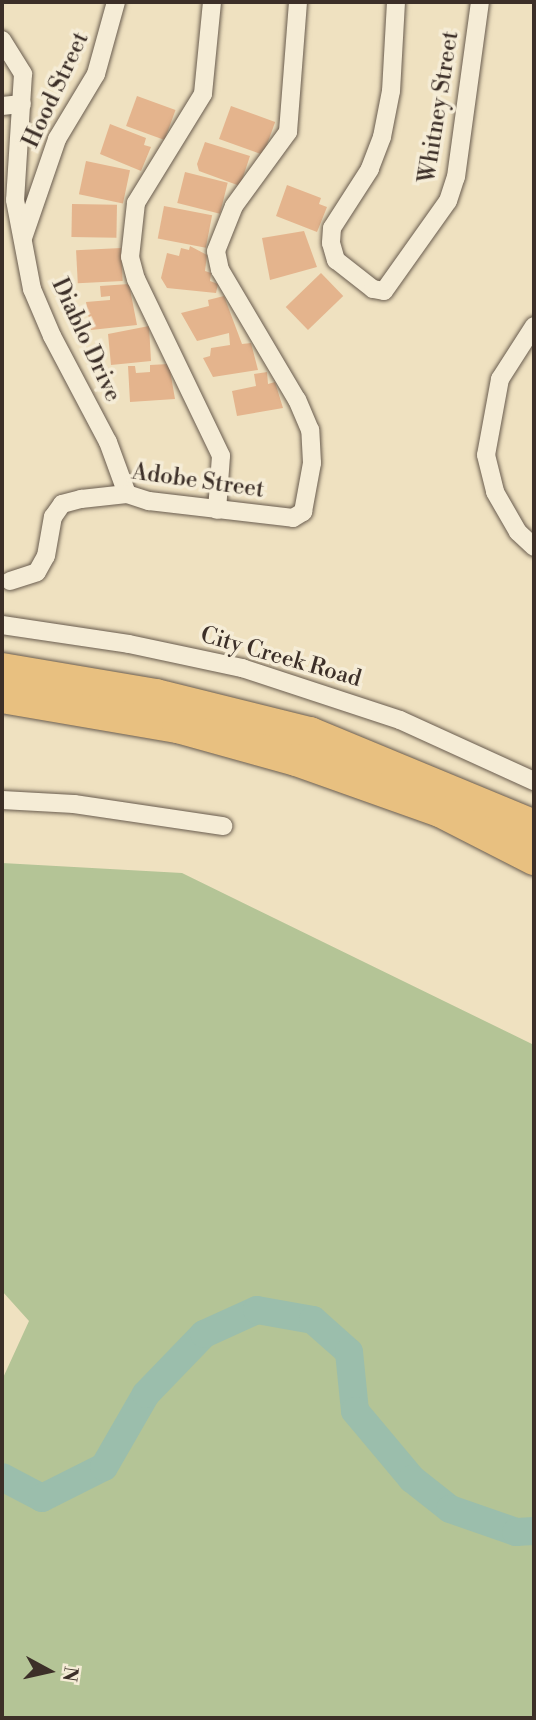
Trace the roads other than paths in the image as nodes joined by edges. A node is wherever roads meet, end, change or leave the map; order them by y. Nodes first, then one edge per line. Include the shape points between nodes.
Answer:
1 (116, 2) edge
2 (212, 2) edge
3 (298, 2) edge
4 (396, 2) edge
5 (480, 2) edge
6 (2, 40) edge
7 (22, 104) junction
8 (2, 106) edge
9 (23, 238) junction
10 (534, 326) edge
11 (127, 494) junction
12 (217, 510) junction
13 (534, 547) edge
14 (10, 580) dead end
15 (2, 625) edge
16 (2, 669) edge
17 (2, 697) edge
18 (2, 709) edge
19 (90, 710) junction
20 (534, 781) edge
21 (2, 800) edge
22 (223, 826) dead end
23 (534, 827) edge
24 (534, 859) edge

1 - 9 street, Hood Street via 96,74 57,139
2 - 12 street via 203,93 136,203 130,257 136,279 221,456
3 - 12 street, Adobe Street via 288,132 234,206 216,251 220,270 297,400 310,430 312,463 303,512 293,518
4 - 5 street, Whitney Street via 391,91 382,137 370,169 332,228 331,243 336,260 373,289 384,291 440,218 456,177
6 - 7 street, Diablo Drive via 23,74
7 - 8 street
7 - 9 street, Diablo Drive via 15,200
9 - 11 street, Diablo Drive via 37,301 108,442
10 - 13 street via 500,379 486,455 495,492 518,532
11 - 12 street, Adobe Street
11 - 14 street, Adobe Street via 62,505 53,517 46,556 37,572
15 - 20 street, City Creek Road via 130,644 242,668 400,720
16 - 23 highway via 156,695 310,733
17 - 19 highway
18 - 19 highway
19 - 24 highway via 178,727 296,760 440,811
21 - 22 street via 74,804

